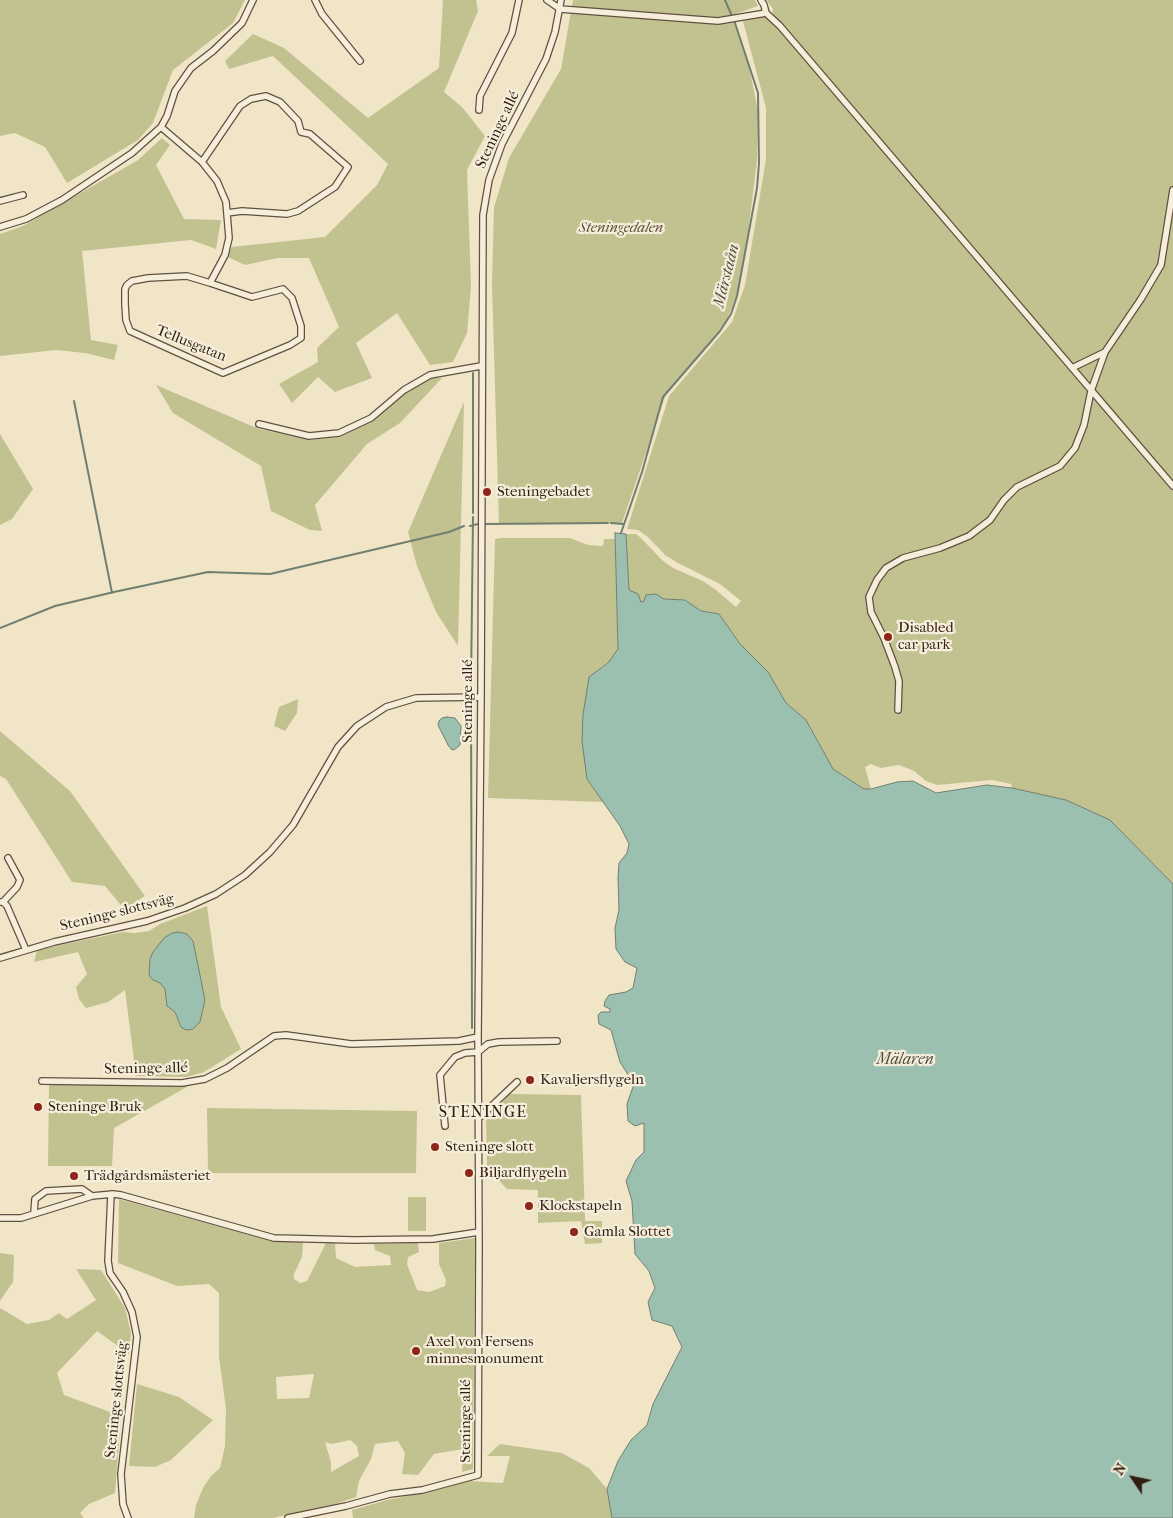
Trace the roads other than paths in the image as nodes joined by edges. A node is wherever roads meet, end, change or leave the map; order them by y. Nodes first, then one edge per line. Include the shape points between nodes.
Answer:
1 (253, 0) edge
2 (315, 0) edge
3 (519, 0) edge
4 (547, 0) edge
5 (560, 0) edge
6 (760, 0) edge
7 (560, 9) junction
8 (766, 13) junction
9 (360, 61) dead end
10 (478, 110) dead end
11 (161, 127) junction
12 (202, 162) junction
13 (1173, 190) edge
14 (23, 195) dead end
15 (0, 200) edge
16 (227, 213) junction
17 (0, 227) edge
18 (210, 283) junction
19 (1105, 352) junction
20 (482, 366) junction
21 (1072, 368) junction
22 (1091, 391) junction
23 (259, 424) dead end
24 (1173, 486) edge
25 (481, 698) junction
26 (898, 710) dead end
27 (8, 858) dead end
28 (1, 902) edge
29 (26, 950) junction
30 (0, 958) edge
31 (478, 1037) junction
32 (557, 1041) dead end
33 (478, 1052) junction
34 (42, 1081) dead end
35 (517, 1082) dead end
36 (479, 1118) junction
37 (445, 1126) dead end
38 (111, 1194) junction
39 (92, 1196) junction
40 (34, 1213) junction
41 (0, 1218) edge
42 (479, 1232) junction
43 (128, 1518) edge
44 (288, 1518) edge

1 - 11 street via 242,23 192,68 175,91
2 - 9 street via 322,14
3 - 10 street via 512,33 480,96
4 - 7 street
5 - 7 street, Steninge allé
6 - 8 street
7 - 8 street via 725,21
7 - 20 street, Steninge allé via 546,59 502,144 489,180 483,215
8 - 21 street
11 - 12 street
11 - 17 street via 132,153 62,200 26,219
12 - 16 street via 217,181
12 - 16 street via 240,106 251,99 266,96 280,102 298,121 301,132 310,134 348,167 335,187 298,211 287,214
13 - 19 street via 1161,265
14 - 15 street
16 - 18 street via 229,238 225,255
18 - 18 street, Tellusgatan via 252,297 283,289 292,298 301,326 301,338 224,373 130,331 126,320 125,289 132,281 187,276
19 - 21 street
19 - 22 street
20 - 23 street via 430,375 404,390 371,418 339,433 309,436
20 - 25 street, Steninge allé
21 - 22 street
22 - 24 street
22 - 26 street via 1075,448 1060,466 1017,487 990,520 969,536 903,558 886,568 876,580 869,597 871,612 899,681
25 - 29 street, Steninge slottsväg via 416,698 386,706 357,726 338,747 293,825 245,875 216,894 147,921
25 - 31 street, Steninge allé
27 - 28 street via 20,880
28 - 29 street via 8,906
29 - 30 street, Steninge slottsväg
31 - 33 street, Steninge allé
31 - 34 street, Steninge allé via 459,1041 351,1044 274,1036 228,1068 205,1079 182,1083
32 - 33 street via 499,1042 488,1044
33 - 36 street, Steninge allé
33 - 37 street via 455,1057 440,1075
35 - 36 street
36 - 42 street, Steninge allé
38 - 39 street
38 - 42 street via 274,1238 433,1239
38 - 43 street, Steninge slottsväg via 110,1273 132,1312 137,1337 121,1474 123,1504
39 - 40 street
39 - 40 street via 82,1189 46,1190 35,1199
40 - 41 street via 20,1218
42 - 44 street, Steninge allé via 478,1475

